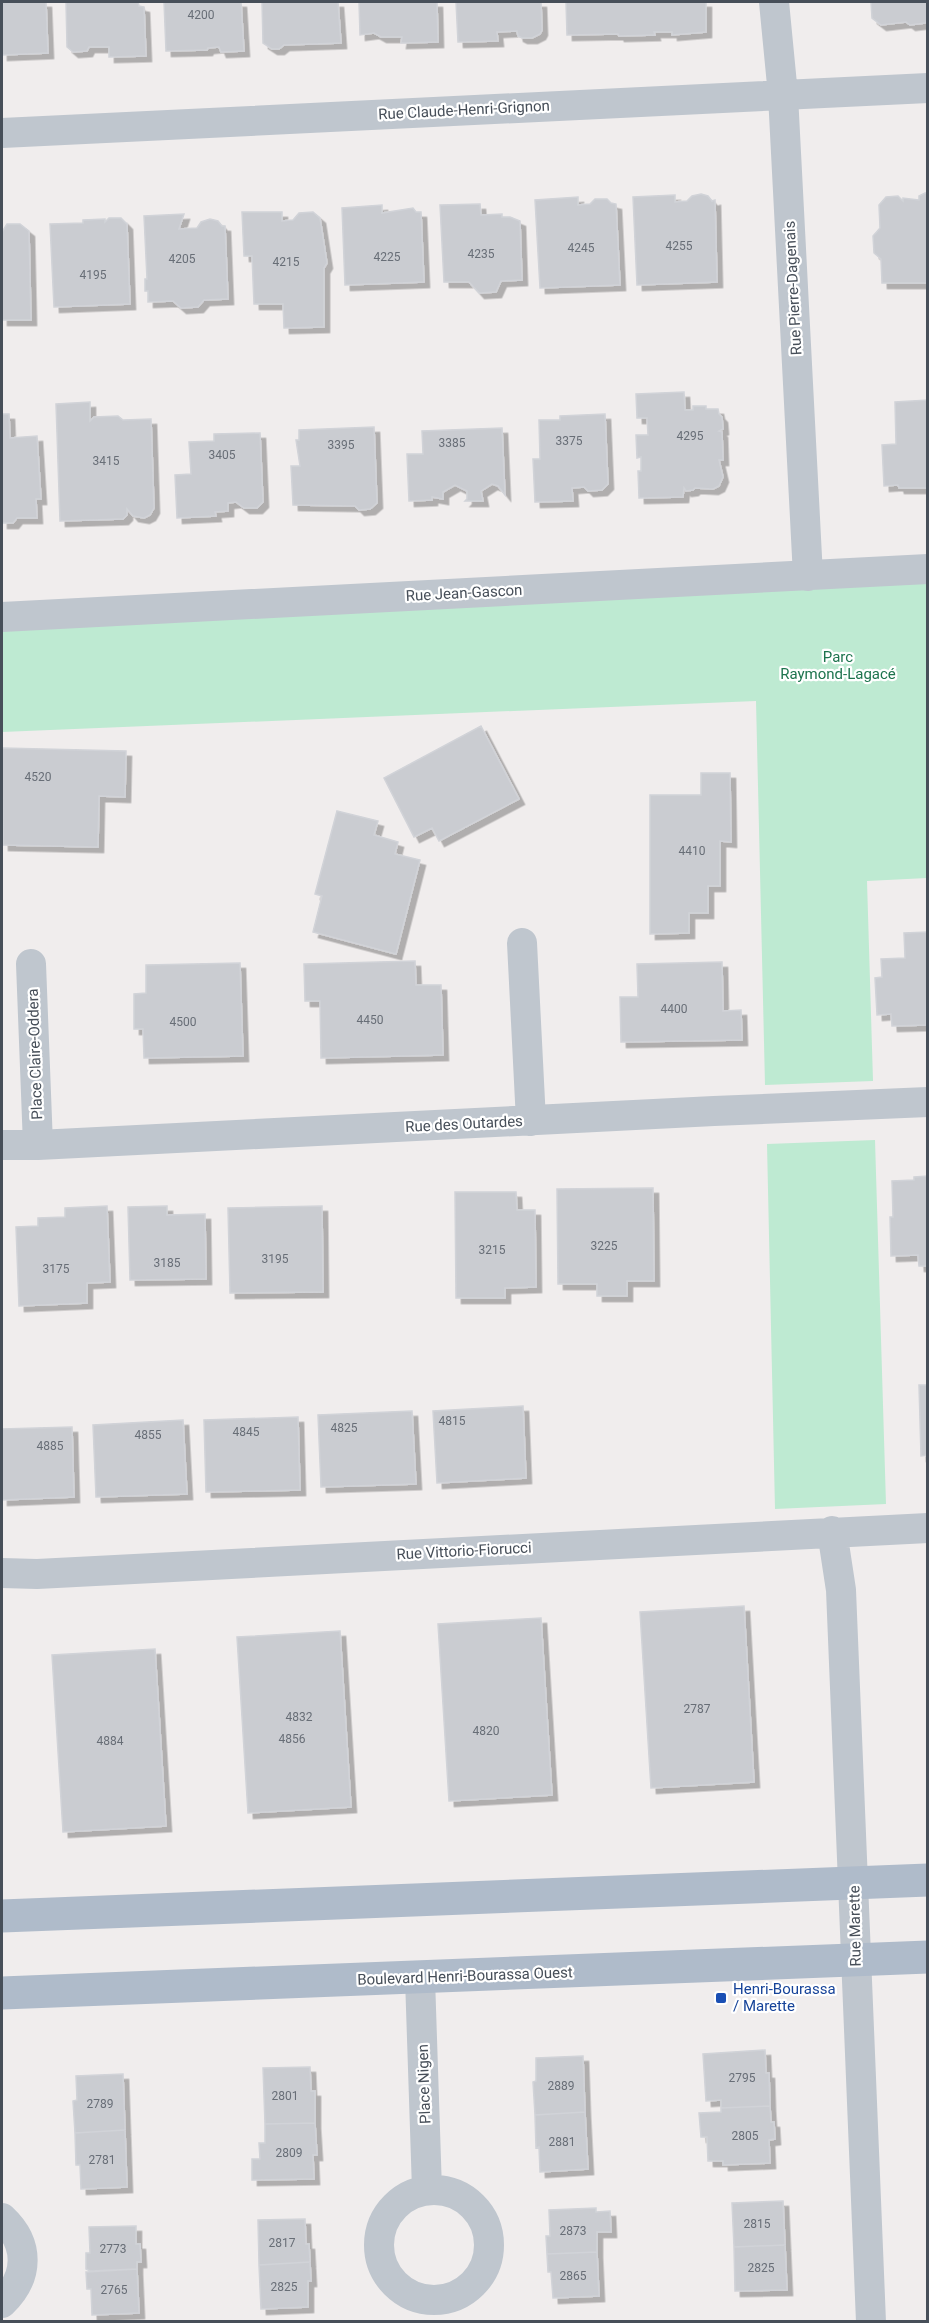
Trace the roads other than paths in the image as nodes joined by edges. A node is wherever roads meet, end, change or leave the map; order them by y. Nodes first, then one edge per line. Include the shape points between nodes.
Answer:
1 (774, 2) edge
2 (927, 88) edge
3 (783, 95) junction
4 (2, 133) edge
5 (927, 569) edge
6 (807, 576) junction
7 (2, 617) edge
8 (522, 943) dead end
9 (31, 964) dead end
10 (927, 1102) edge
11 (531, 1120) junction
12 (2, 1144) edge
13 (38, 1145) junction
14 (927, 1528) edge
15 (832, 1532) junction
16 (2, 1573) edge
17 (927, 1880) edge
18 (854, 1882) junction
19 (2, 1916) edge
20 (927, 1958) edge
21 (855, 1960) junction
22 (420, 1978) junction
23 (2, 1993) edge
24 (427, 2190) dead end
25 (2, 2218) edge
26 (2, 2303) edge
27 (871, 2322) edge

1 - 3 street, Rue Pierre-Dagenais
2 - 3 street, Rue Claude-Henri-Grignon
3 - 4 street, Rue Claude-Henri-Grignon
3 - 6 street, Rue Pierre-Dagenais
5 - 6 street, Rue Jean-Gascon
6 - 7 street, Rue Jean-Gascon
8 - 11 street
9 - 13 street, Place Claire-Oddera
10 - 11 street, Rue des Outardes
11 - 13 street, Rue des Outardes
12 - 13 street, Rue des Outardes
14 - 15 street, Rue Vittorio-Fiorucci
15 - 16 street, Rue Vittorio-Fiorucci
15 - 18 street, Rue Marette via 841,1590
17 - 18 main road
18 - 19 main road
18 - 21 street, Rue Marette
20 - 21 main road, Boulevard Henri-Bourassa Ouest
21 - 22 main road, Boulevard Henri-Bourassa Ouest
21 - 27 street, Rue Marette
22 - 23 main road, Boulevard Henri-Bourassa Ouest
22 - 24 street, Place Nigen
25 - 26 street via 20,2243 23,2260 21,2277

